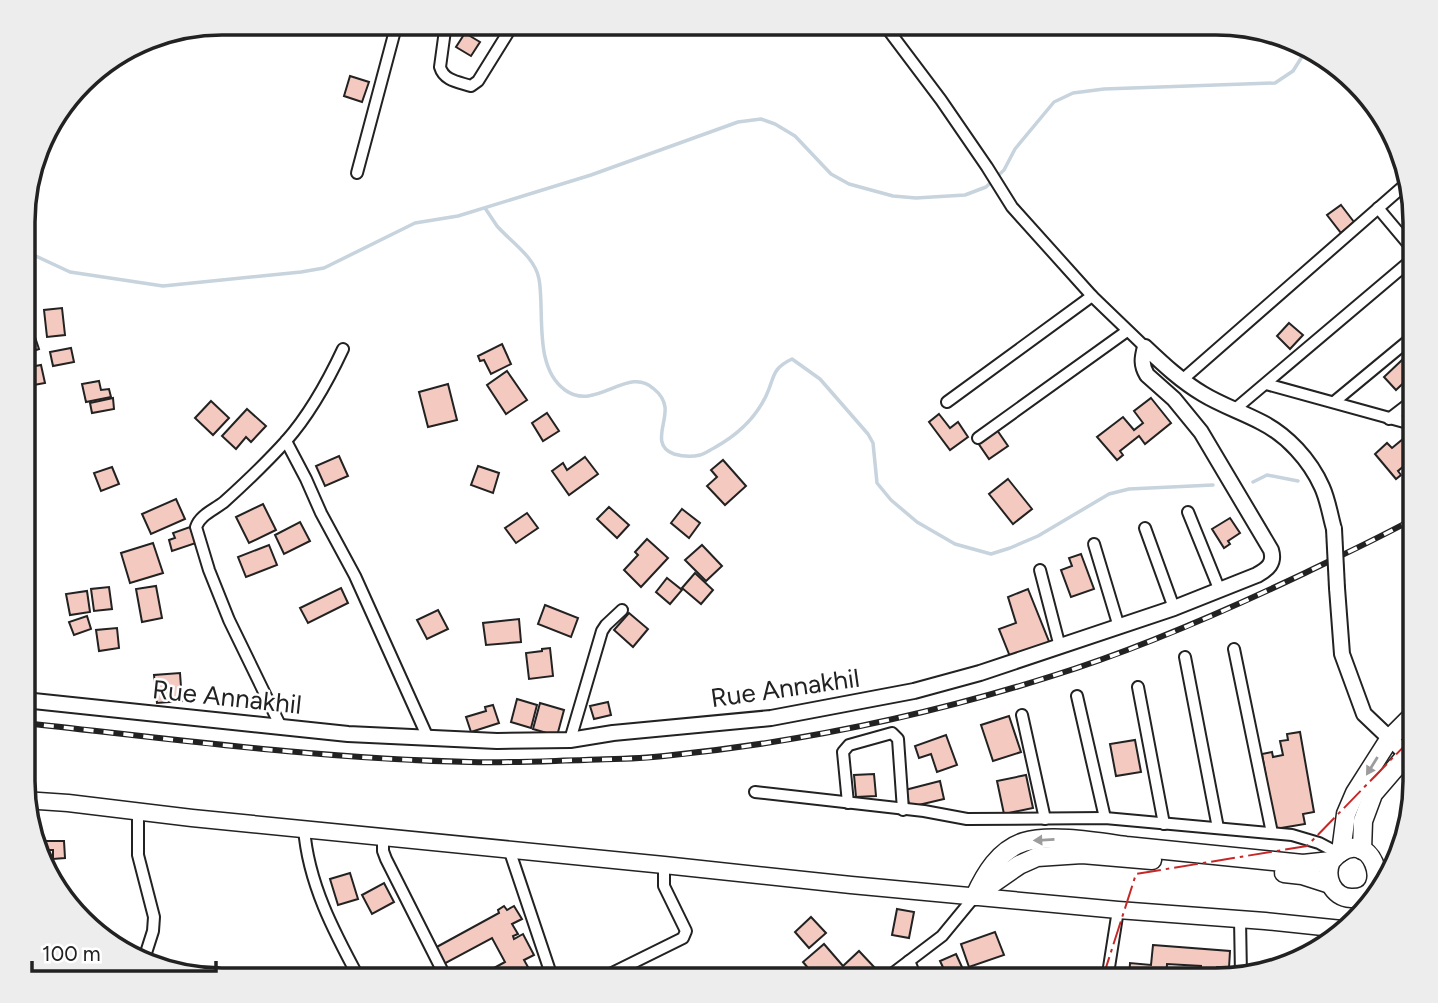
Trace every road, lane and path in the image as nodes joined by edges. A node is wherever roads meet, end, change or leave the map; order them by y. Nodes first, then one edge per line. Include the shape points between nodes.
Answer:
1 (394, 35) edge
2 (445, 35) edge
3 (507, 35) edge
4 (892, 35) edge
5 (357, 173) dead end
6 (1400, 189) edge
7 (1378, 208) junction
8 (1403, 240) edge
9 (1403, 265) edge
10 (1092, 296) junction
11 (1127, 331) junction
12 (1403, 345) edge
13 (1144, 347) junction
14 (343, 349) dead end
15 (1182, 380) junction
16 (1266, 384) junction
17 (947, 402) dead end
18 (1334, 402) junction
19 (1403, 409) edge
20 (1234, 410) junction
21 (1389, 419) junction
22 (1403, 422) edge
23 (978, 438) dead end
24 (286, 440) junction
25 (1188, 512) dead end
26 (1145, 528) dead end
27 (1094, 544) dead end
28 (1040, 570) dead end
29 (1220, 591) junction
30 (1174, 608) junction
31 (622, 610) dead end
32 (1119, 627) junction
33 (1060, 646) junction
34 (1234, 649) dead end
35 (1185, 657) dead end
36 (1138, 687) dead end
37 (1077, 696) dead end
38 (35, 701) edge
39 (1022, 715) dead end
40 (1403, 725) edge
41 (281, 727) junction
42 (428, 738) junction
43 (1390, 738) junction
44 (570, 740) junction
45 (1403, 745) edge
46 (1403, 759) edge
47 (755, 792) dead end
48 (36, 801) edge
49 (848, 803) junction
50 (903, 810) junction
51 (138, 811) junction
52 (1105, 818) junction
53 (1045, 819) junction
54 (1164, 824) junction
55 (304, 828) junction
56 (1218, 828) junction
57 (1272, 833) junction
58 (383, 836) junction
59 (509, 849) junction
60 (1362, 850) junction
61 (1336, 855) junction
62 (664, 864) junction
63 (1381, 870) edge
64 (1330, 884) junction
65 (1364, 894) edge
66 (975, 896) junction
67 (1118, 910) junction
68 (1240, 919) junction
69 (1331, 928) edge
70 (146, 952) edge
71 (909, 961) junction
72 (1241, 966) edge
73 (353, 968) edge
74 (441, 968) edge
75 (549, 968) edge
76 (622, 968) edge
77 (900, 968) edge
78 (912, 968) edge
79 (1109, 968) edge

1 - 5 street
2 - 3 street via 441,72 471,86
4 - 10 street via 1012,207
6 - 7 street
7 - 8 street
7 - 15 street
9 - 16 street
10 - 11 street
10 - 17 street
11 - 13 street
11 - 23 street
12 - 18 street
13 - 15 street
13 - 29 street, Rue Annakhil via 1147,375 1201,432 1273,555 1266,570
14 - 24 street via 305,417
15 - 20 street
16 - 18 street
16 - 20 street
18 - 21 street
19 - 21 street
20 - 43 street, bridge via 1286,439 1323,488 1334,528 1342,654 1364,714
21 - 22 street
24 - 41 street via 196,527 229,620
24 - 42 street via 355,576
25 - 29 street
26 - 30 street
27 - 32 street
28 - 33 street
29 - 30 street, Rue Annakhil
30 - 32 street, Rue Annakhil
31 - 44 street via 602,631
32 - 33 street, Rue Annakhil
33 - 44 street, Rue Annakhil via 880,699 771,718
34 - 57 street
35 - 56 street
36 - 54 street
37 - 52 street
38 - 41 street, Rue Annakhil
39 - 53 street
40 - 43 main road
41 - 42 street, Rue Annakhil
42 - 44 street, Rue Annakhil
43 - 45 street
43 -> 61 main road via 1355,793
46 - 60 main road via 1373,794 1363,821
47 - 49 street
48 - 51 main road
49 - 50 street
49 - 50 street via 844,749 892,733 898,738
50 - 53 street via 967,819
51 - 55 main road
51 - 70 street via 138,855 155,917
52 - 53 street
52 - 54 street
54 - 56 street
55 - 58 main road
55 - 73 street via 319,895
56 - 57 street
57 - 61 street via 1319,843
58 - 59 main road
58 - 74 street via 386,859
59 - 62 main road
59 - 75 street
60 - 61 main road
60 - 63 main road
61 - 64 main road via 1328,872
61 -> 66 main road via 1303,864 1039,839 1006,852
62 - 66 main road
62 - 76 street via 664,886 685,934
64 - 65 main road via 1340,895
64 - 66 main road via 1302,875 1082,854 1037,857
66 - 67 main road
66 - 71 street via 942,936
67 - 68 main road
67 - 79 street
68 - 69 main road
68 - 72 street
71 - 77 street
71 - 78 street

